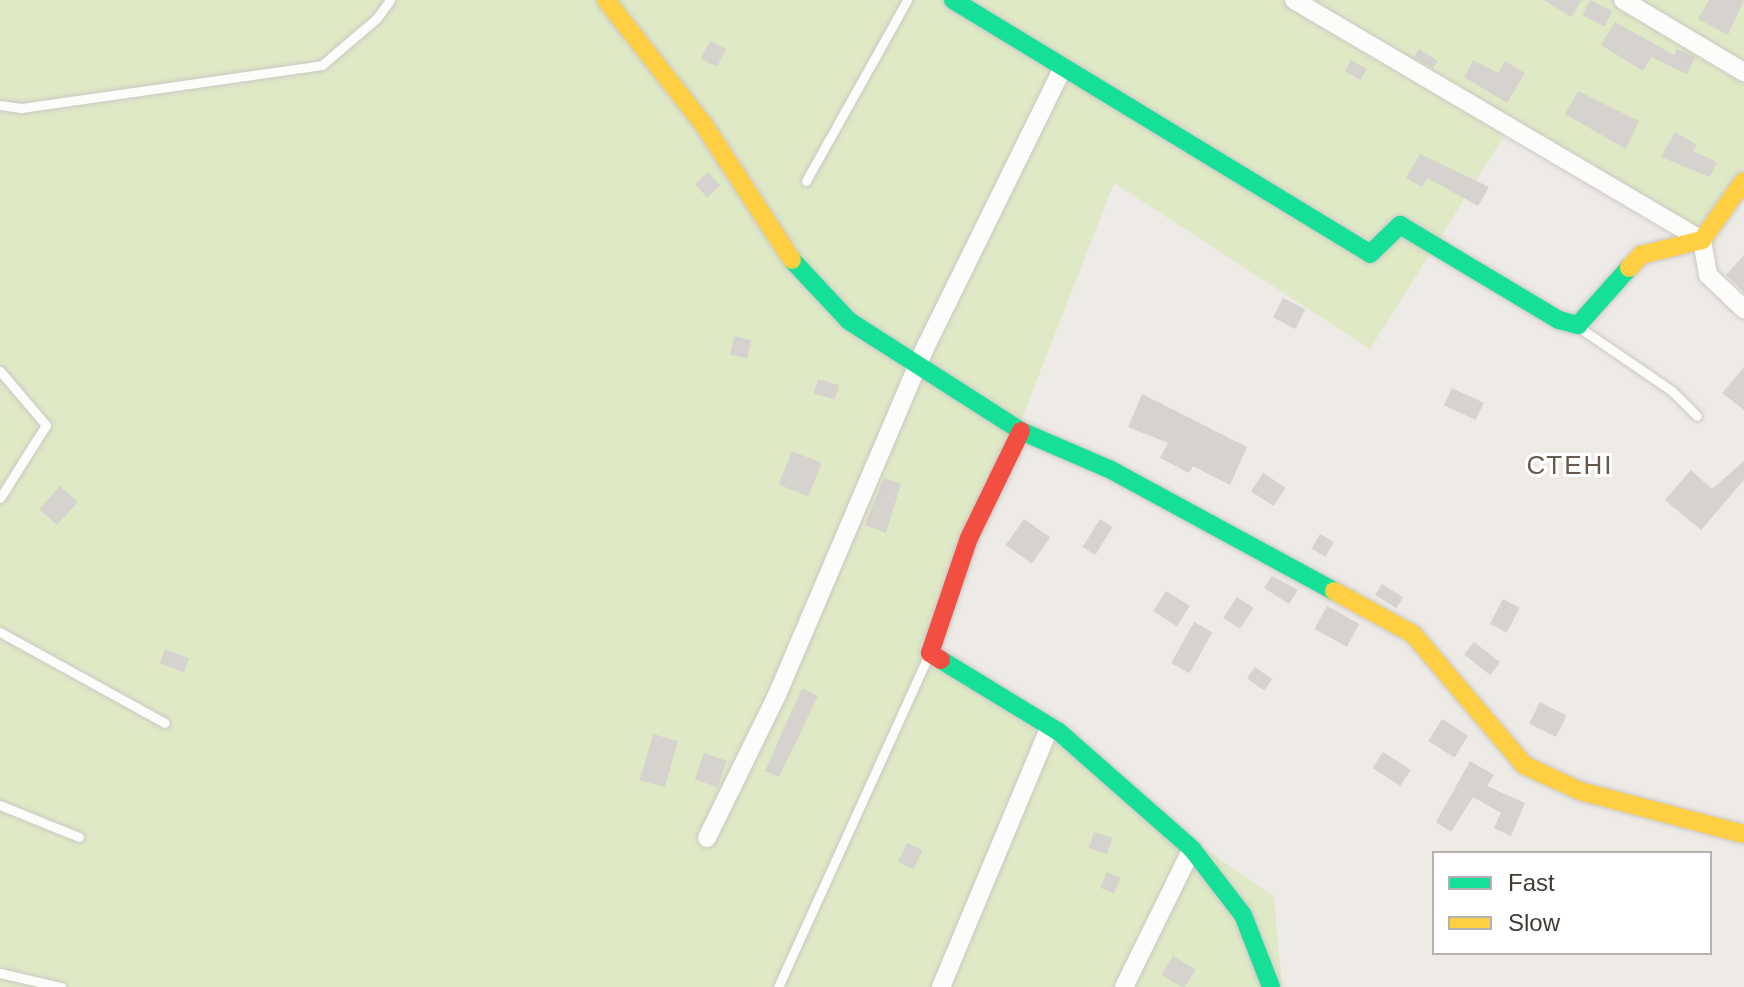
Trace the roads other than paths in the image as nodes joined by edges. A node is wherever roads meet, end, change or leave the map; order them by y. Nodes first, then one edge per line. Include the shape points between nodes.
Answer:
1 (390, 0) edge
2 (606, 0) edge
3 (907, 0) edge
4 (953, 0) edge
5 (1294, 0) edge
6 (1623, 0) edge
7 (1063, 68) junction
8 (1744, 72) edge
9 (0, 105) edge
10 (806, 181) dead end
11 (1744, 181) edge
12 (1702, 240) junction
13 (1744, 309) edge
14 (1578, 325) junction
15 (920, 366) junction
16 (0, 371) edge
17 (1697, 416) dead end
18 (1021, 431) junction
19 (0, 498) edge
20 (0, 632) edge
21 (930, 653) junction
22 (165, 723) dead end
23 (1050, 727) junction
24 (0, 805) edge
25 (1744, 834) edge
26 (79, 837) dead end
27 (707, 838) dead end
28 (1192, 849) junction
29 (1, 976) edge
30 (61, 987) edge
31 (778, 987) edge
32 (941, 987) edge
33 (1124, 987) edge
34 (1271, 987) edge

1 - 9 lane via 377,18 322,65 21,108
2 - 15 street via 704,125 801,273 849,321
3 - 10 lane
4 - 7 street
5 - 12 street
6 - 8 street
7 - 14 street via 1370,254 1400,225 1559,320
7 - 15 street
11 - 12 street
12 - 13 street via 1708,275
12 - 14 street via 1641,255
14 - 17 lane via 1672,391
15 - 18 street
15 - 27 street via 777,695
16 - 19 lane via 46,425
18 - 21 street via 969,538
18 - 25 street via 1111,470 1413,634 1524,765 1580,791
20 - 22 lane
21 - 23 street
21 - 31 lane
23 - 28 street
23 - 32 street
24 - 26 lane
28 - 33 street
28 - 34 street via 1243,915
29 - 30 lane

